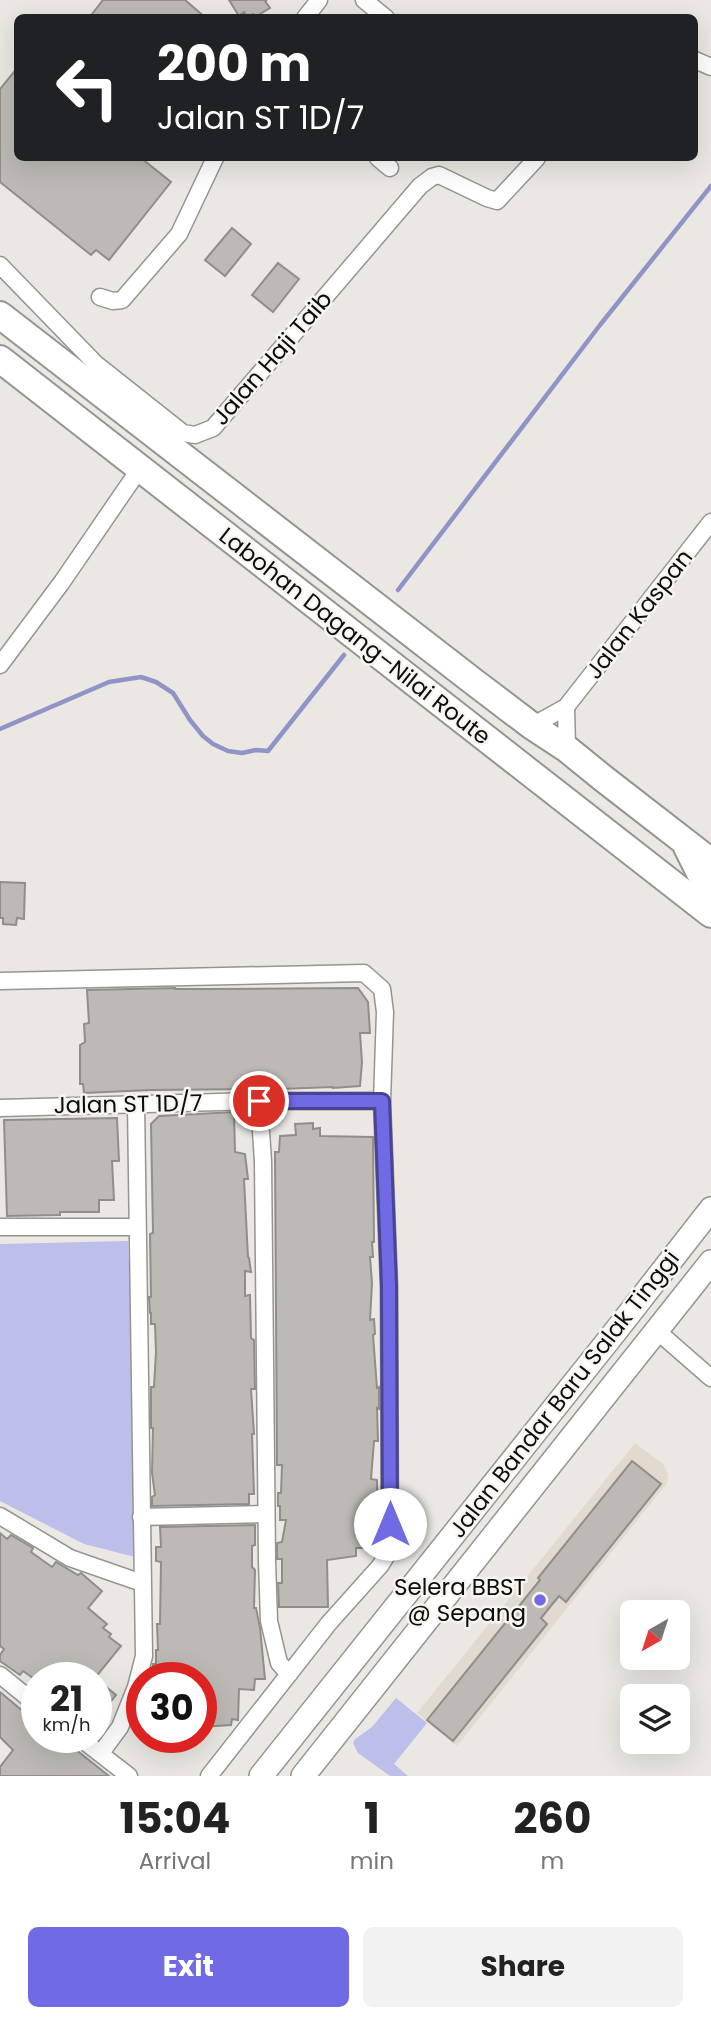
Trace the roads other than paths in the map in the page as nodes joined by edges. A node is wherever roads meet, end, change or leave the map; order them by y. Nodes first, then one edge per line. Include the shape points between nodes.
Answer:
1 (319, 0) edge
2 (365, 0) edge
3 (308, 14) edge
4 (381, 14) edge
5 (214, 161) edge
6 (534, 161) edge
7 (0, 265) edge
8 (100, 297) dead end
9 (0, 302) edge
10 (0, 315) edge
11 (0, 359) edge
12 (67, 366) junction
13 (134, 477) dead end
14 (711, 522) edge
15 (0, 664) edge
16 (566, 707) junction
17 (532, 726) junction
18 (567, 748) junction
19 (683, 839) junction
20 (711, 862) edge
21 (700, 892) edge
22 (711, 915) edge
23 (0, 981) edge
24 (259, 1101) junction
25 (382, 1101) junction
26 (136, 1104) junction
27 (0, 1108) edge
28 (710, 1212) edge
29 (0, 1227) edge
30 (137, 1227) junction
31 (711, 1262) edge
32 (656, 1330) junction
33 (711, 1378) edge
34 (266, 1514) junction
35 (0, 1516) edge
36 (141, 1517) junction
37 (142, 1583) junction
38 (289, 1674) junction
39 (0, 1675) edge
40 (21, 1692) edge
41 (112, 1737) edge
42 (100, 1753) edge
43 (129, 1776) edge
44 (209, 1776) edge
45 (261, 1776) edge
46 (303, 1776) edge

1 - 3 street
2 - 4 street
5 - 8 street via 179,234 122,300
6 - 7 street, Jalan Haji Taib via 497,201 439,175 420,186 213,428 195,435 183,433 96,364
9 - 12 street
10 - 12 main road, Labohan Dagang–Nilai Route
11 - 21 main road, Labohan Dagang–Nilai Route
12 - 17 main road, Labohan Dagang–Nilai Route
13 - 15 street
14 - 16 street, Jalan Kaspan
16 - 17 street
16 - 18 street
17 - 18 main road, Labohan Dagang–Nilai Route
18 - 19 main road, Labohan Dagang–Nilai Route
19 - 20 main road, Labohan Dagang–Nilai Route
19 - 21 main road via 704,881
21 - 22 main road
23 - 25 street via 364,973 382,989 386,1012
24 - 25 street, Jalan ST 1D/7
24 - 26 street, Jalan ST 1D/7
24 - 34 street
25 - 38 street via 389,1286 390,1550
26 - 27 street, Jalan ST 1D/7
26 - 30 street
28 - 45 main road, Jalan Bandar Baru Salak Tinggi
29 - 30 street
30 - 36 street
31 - 32 main road
32 - 33 street
32 - 46 main road
34 - 36 street
34 - 38 street via 269,1621 279,1663
35 - 37 street via 71,1558
36 - 37 street
37 - 41 street via 144,1656 136,1687
38 - 44 street
39 - 40 street
42 - 43 street

